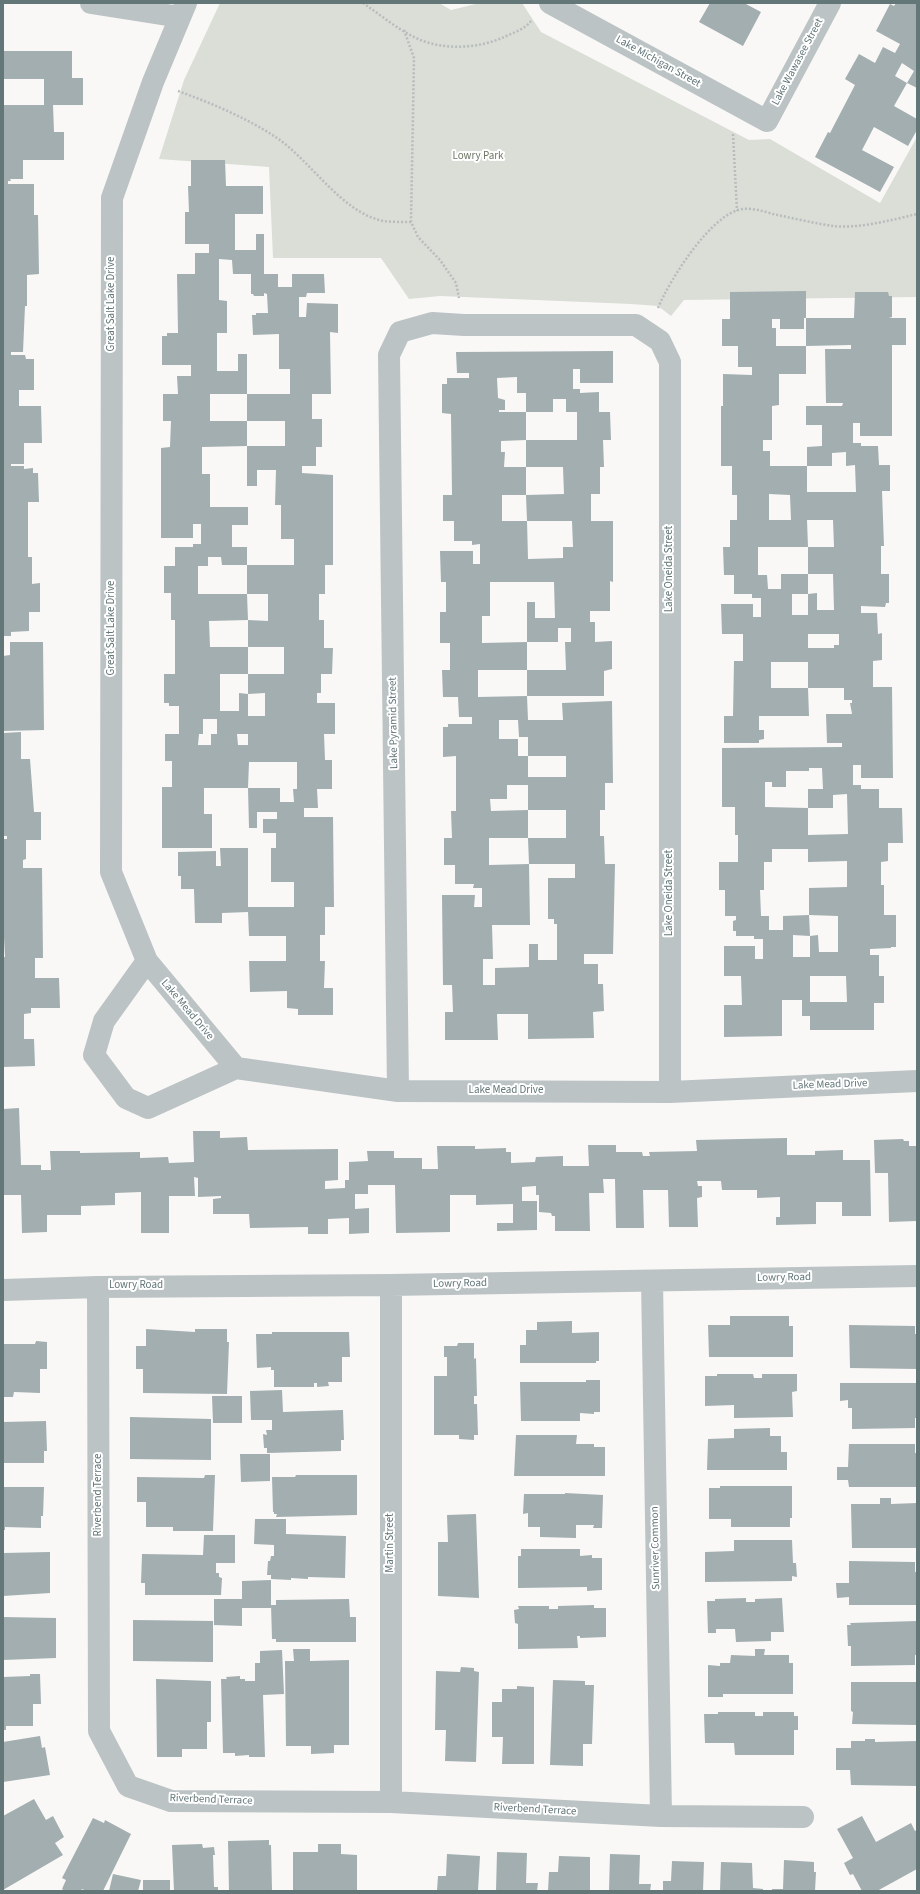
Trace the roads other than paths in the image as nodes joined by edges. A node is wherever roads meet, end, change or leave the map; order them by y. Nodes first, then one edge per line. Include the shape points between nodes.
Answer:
1 (91, 3) edge
2 (830, 3) edge
3 (543, 9) edge
4 (183, 10) edge
5 (767, 121) joint
6 (389, 355) joint
7 (147, 961) junction
8 (236, 1068) junction
9 (917, 1081) edge
10 (398, 1091) junction
11 (670, 1092) junction
12 (917, 1276) edge
13 (652, 1281) junction
14 (391, 1285) junction
15 (98, 1287) junction
16 (3, 1290) edge
17 (391, 1802) junction
18 (661, 1816) junction
19 (803, 1817) dead end

1 - 4 street, Great Salt Lake Drive
2 - 5 street, Lake Wawasee Street
3 - 5 street, Lake Michigan Street
4 - 7 street, Great Salt Lake Drive via 153,82 112,198 111,872
6 - 10 street, Lake Pyramid Street
6 - 11 street, Lake Oneida Street via 400,332 432,323 636,325 660,341 670,362
7 - 8 street, Lake Mead Drive
7 - 8 street via 104,1021 94,1055 126,1098 148,1108
8 - 10 street, Lake Mead Drive
9 - 11 street, Lake Mead Drive
10 - 11 street, Lake Mead Drive
12 - 13 street, Lowry Road
13 - 14 street, Lowry Road
13 - 18 street, Sunriver Common
14 - 15 street, Lowry Road
14 - 17 street, Martin Street
15 - 16 street, Lowry Road
15 - 17 street, Riverbend Terrace via 99,1731 128,1786 171,1801
17 - 18 street, Riverbend Terrace
18 - 19 street, Riverbend Terrace

